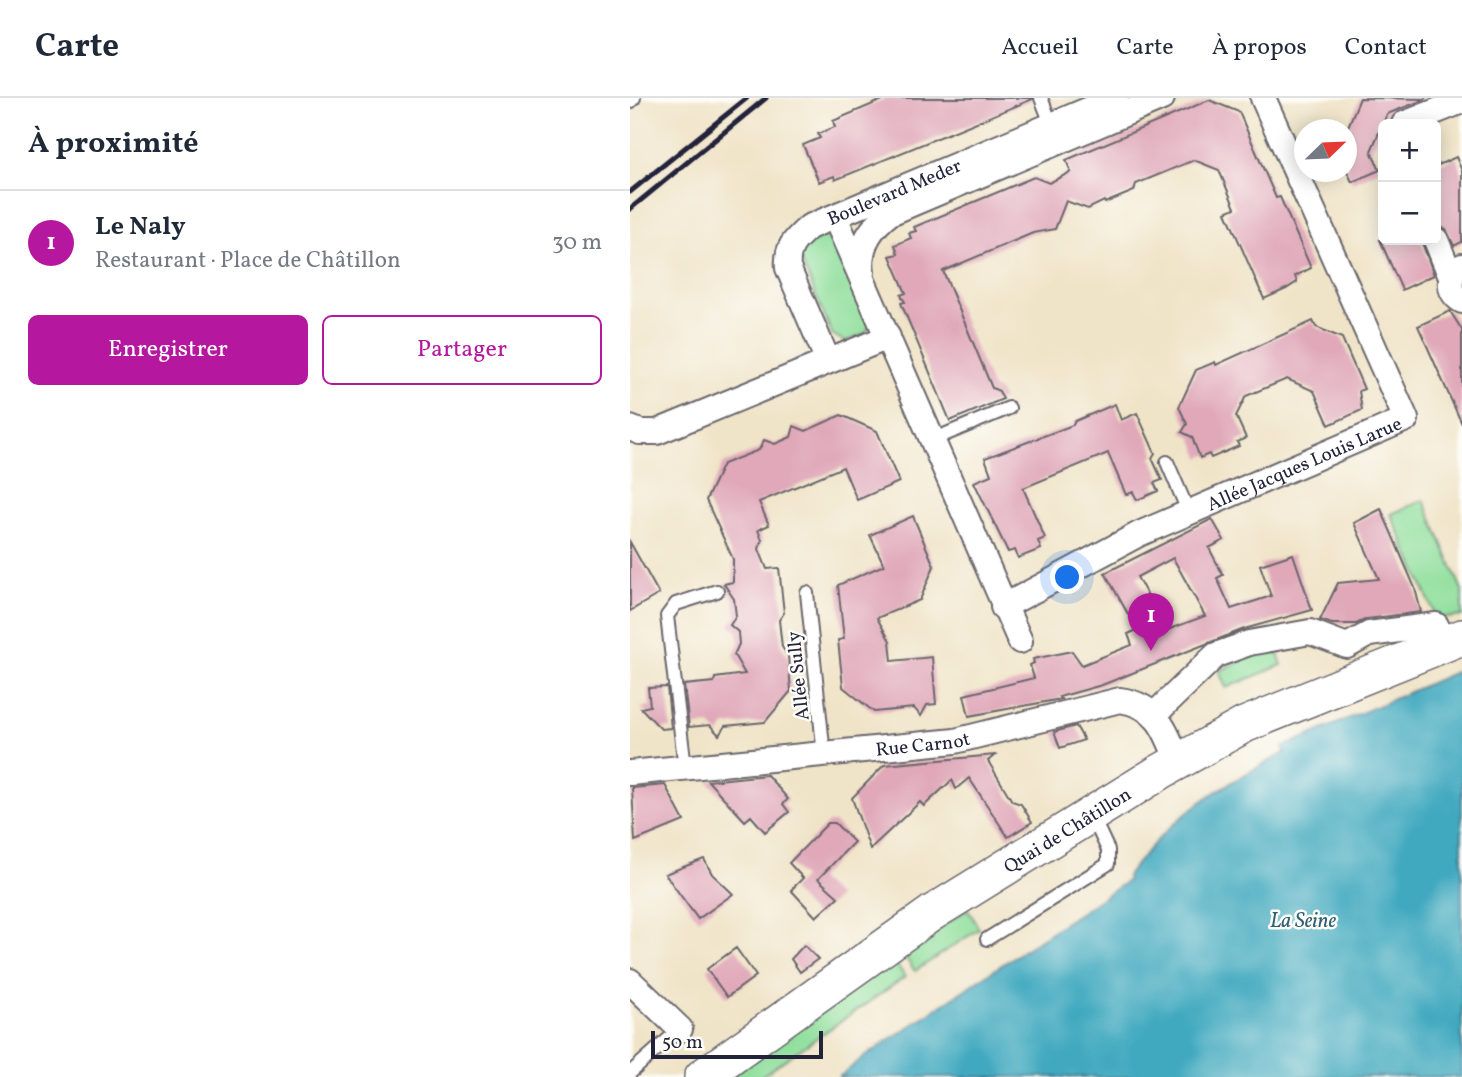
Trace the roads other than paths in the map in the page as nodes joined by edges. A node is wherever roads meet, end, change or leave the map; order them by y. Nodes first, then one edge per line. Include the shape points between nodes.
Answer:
1 (634, 98) edge
2 (1041, 98) edge
3 (1116, 98) edge
4 (1162, 98) edge
5 (1264, 98) edge
6 (1462, 101) edge
7 (630, 102) edge
8 (1417, 119) edge
9 (1052, 126) junction
10 (835, 217) junction
11 (1439, 245) edge
12 (1456, 271) edge
13 (862, 276) junction
14 (1462, 301) edge
15 (888, 337) junction
16 (828, 361) junction
17 (1009, 408) dead end
18 (630, 412) edge
19 (684, 421) junction
20 (630, 428) edge
21 (932, 440) junction
22 (1167, 462) dead end
23 (1189, 513) junction
24 (717, 591) dead end
25 (807, 593) dead end
26 (1003, 607) junction
27 (1453, 640) edge
28 (1020, 641) dead end
29 (1155, 713) junction
30 (824, 755) junction
31 (1178, 762) junction
32 (685, 768) junction
33 (630, 773) edge
34 (1092, 814) junction
35 (987, 939) dead end
36 (630, 981) edge
37 (680, 1029) joint
38 (630, 1073) edge
39 (702, 1077) edge

1 - 7 lane
2 - 9 lane
3 - 9 street, Boulevard Meder
4 - 13 street via 890,213 862,248
5 - 23 street, Allée Jacques Louis Larue via 1406,419
6 - 8 street
9 - 10 street, Boulevard Meder
10 - 13 street
10 - 16 street, Boulevard Meder via 809,227 790,246 787,256
11 - 12 street
12 - 14 street via 1451,290
13 - 15 street
15 - 16 street
15 - 21 street
16 - 19 street via 710,400
17 - 21 lane
18 - 19 street via 648,422
19 - 20 street via 649,434
21 - 26 street
22 - 23 lane
23 - 26 street, Allée Jacques Louis Larue via 1139,534
24 - 32 lane via 676,604 667,616
25 - 30 lane, Allée Sully
26 - 28 street
27 - 29 street via 1436,625 1369,634 1347,646 1310,632 1249,643 1216,655
27 - 31 main road, Quai de Châtillon via 1244,725
29 - 30 street, Rue Carnot via 1136,702 1110,701 990,734
29 - 31 street
30 - 32 street, Rue Carnot
31 - 34 main road, Quai de Châtillon
32 - 33 street, Rue Carnot
34 - 35 lane via 1108,849 1108,864
34 - 39 main road, Quai de Châtillon via 900,935
36 - 37 street
37 - 38 lane

